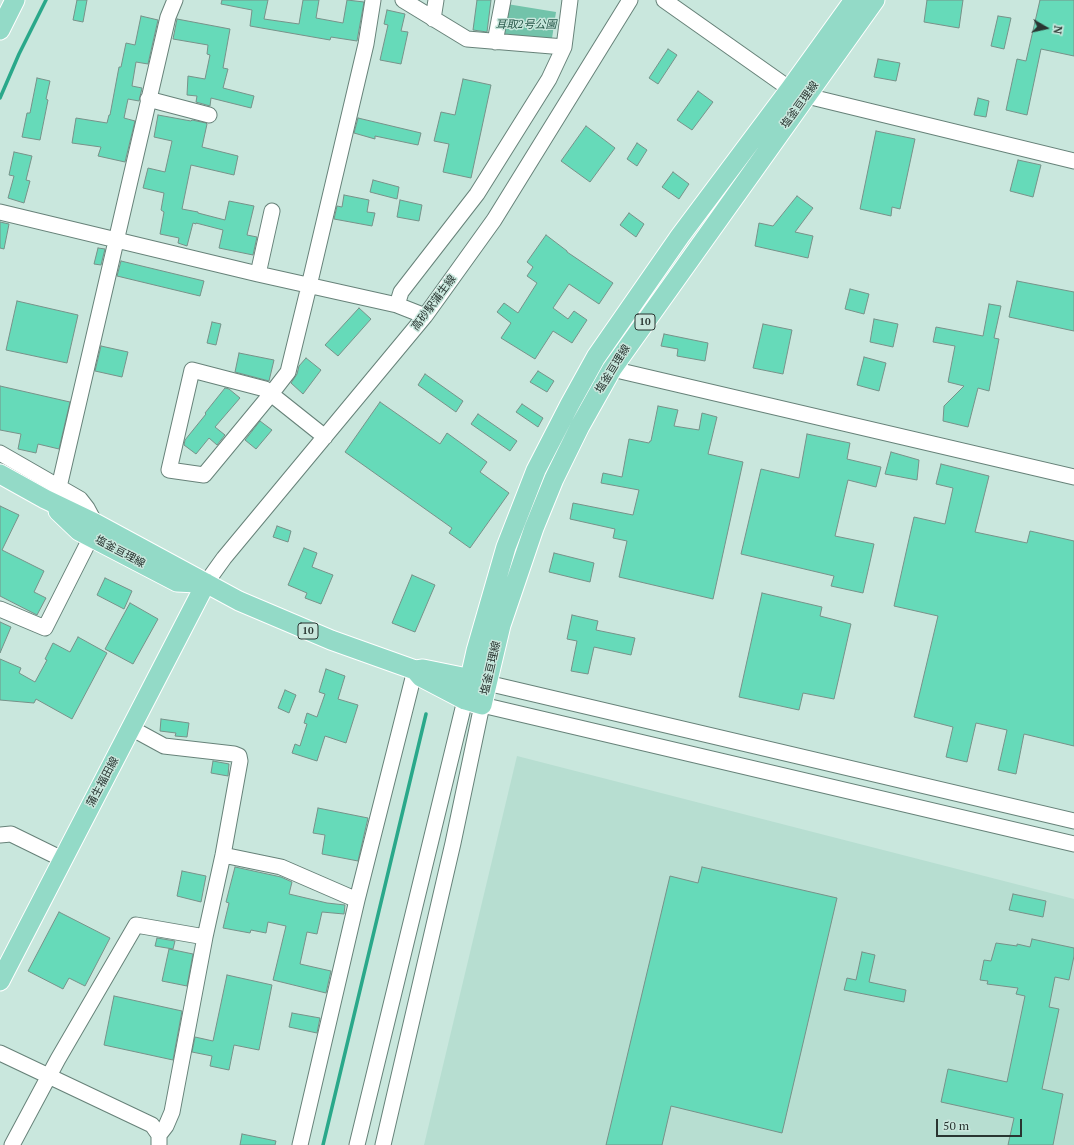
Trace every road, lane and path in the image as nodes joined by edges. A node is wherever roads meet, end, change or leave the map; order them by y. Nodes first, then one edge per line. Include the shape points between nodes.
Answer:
1 (15, 0) edge
2 (175, 0) edge
3 (373, 0) edge
4 (402, 0) edge
5 (436, 0) edge
6 (503, 0) edge
7 (570, 0) edge
8 (630, 0) edge
9 (664, 0) edge
10 (854, 0) edge
11 (875, 0) edge
12 (433, 19) junction
13 (0, 30) edge
14 (495, 42) junction
15 (564, 47) junction
16 (798, 92) junction
17 (148, 99) junction
18 (209, 115) dead end
19 (1074, 161) edge
20 (272, 211) dead end
21 (0, 212) edge
22 (116, 240) junction
23 (258, 274) junction
24 (309, 286) junction
25 (397, 305) junction
26 (425, 316) junction
27 (612, 369) junction
28 (271, 394) junction
29 (325, 437) junction
30 (0, 453) edge
31 (0, 474) edge
32 (1074, 477) edge
33 (52, 493) junction
34 (93, 530) junction
35 (206, 583) junction
36 (0, 609) edge
37 (420, 672) junction
38 (445, 680) junction
39 (478, 680) junction
40 (473, 703) junction
41 (131, 728) junction
42 (1074, 821) edge
43 (0, 835) edge
44 (1074, 844) edge
45 (223, 855) junction
46 (62, 859) junction
47 (357, 900) junction
48 (205, 937) junction
49 (0, 981) edge
50 (0, 1053) edge
51 (49, 1076) junction
52 (159, 1140) edge
53 (12, 1145) edge
54 (300, 1145) edge
55 (357, 1145) edge
56 (383, 1145) edge

1 - 13 main road
2 - 17 street via 168,17
3 - 24 street via 366,44
4 - 12 street
5 - 12 street
6 - 14 street
7 - 15 street
8 - 26 street, 高砂駅蒲生線 via 494,220
9 - 16 street
10 - 16 main road, 塩釜亘理線 / 10
11 - 16 main road, 塩釜亘理線 / 10
12 - 14 street via 466,39
14 - 15 street
15 - 25 street via 549,79 477,194 401,292
16 - 19 street
16 - 27 main road, 塩釜亘理線 / 10
16 - 39 main road, 塩釜亘理線 / 10 via 680,236 596,356 536,470 506,546
17 - 18 street
17 - 22 street
20 - 23 street
21 - 22 street
22 - 23 street
22 - 33 street
23 - 24 street
24 - 25 street
24 - 28 street via 288,372
25 - 26 street
26 - 29 street, 高砂駅蒲生線
27 - 32 street
27 - 39 main road, 塩釜亘理線 / 10 via 554,480
28 - 28 street via 204,475 169,470 192,370 265,389
28 - 29 street
29 - 35 street, 高砂駅蒲生線
30 - 33 street
31 - 33 main road, 塩釜亘理線 / 10
33 - 34 main road, 塩釜亘理線 / 10
34 - 35 main road, 塩釜亘理線 / 10
34 - 35 main road, 塩釜亘理線 / 10 via 113,543 117,551 177,582
34 - 36 street via 45,628
35 - 37 main road, 塩釜亘理線 / 10 via 240,601 331,640
35 - 41 main road, 蒲生福田線
37 - 38 main road, 塩釜亘理線 / 10
37 - 47 street
38 - 39 main road, 10
38 - 40 main road, 塩釜亘理線 / 10
39 - 40 main road, 塩釜亘理線 / 10
39 - 42 street
40 - 44 street
40 - 55 street
40 - 56 street via 453,843
41 - 45 street via 164,746 239,756 240,763
41 - 46 main road, 蒲生福田線
43 - 46 street via 11,834
45 - 47 street via 281,867
45 - 48 street
46 - 49 main road, 蒲生福田線
47 - 54 street
48 - 51 street via 136,925
48 - 52 street via 172,1112
50 - 51 street
51 - 52 street via 152,1125
51 - 53 street

